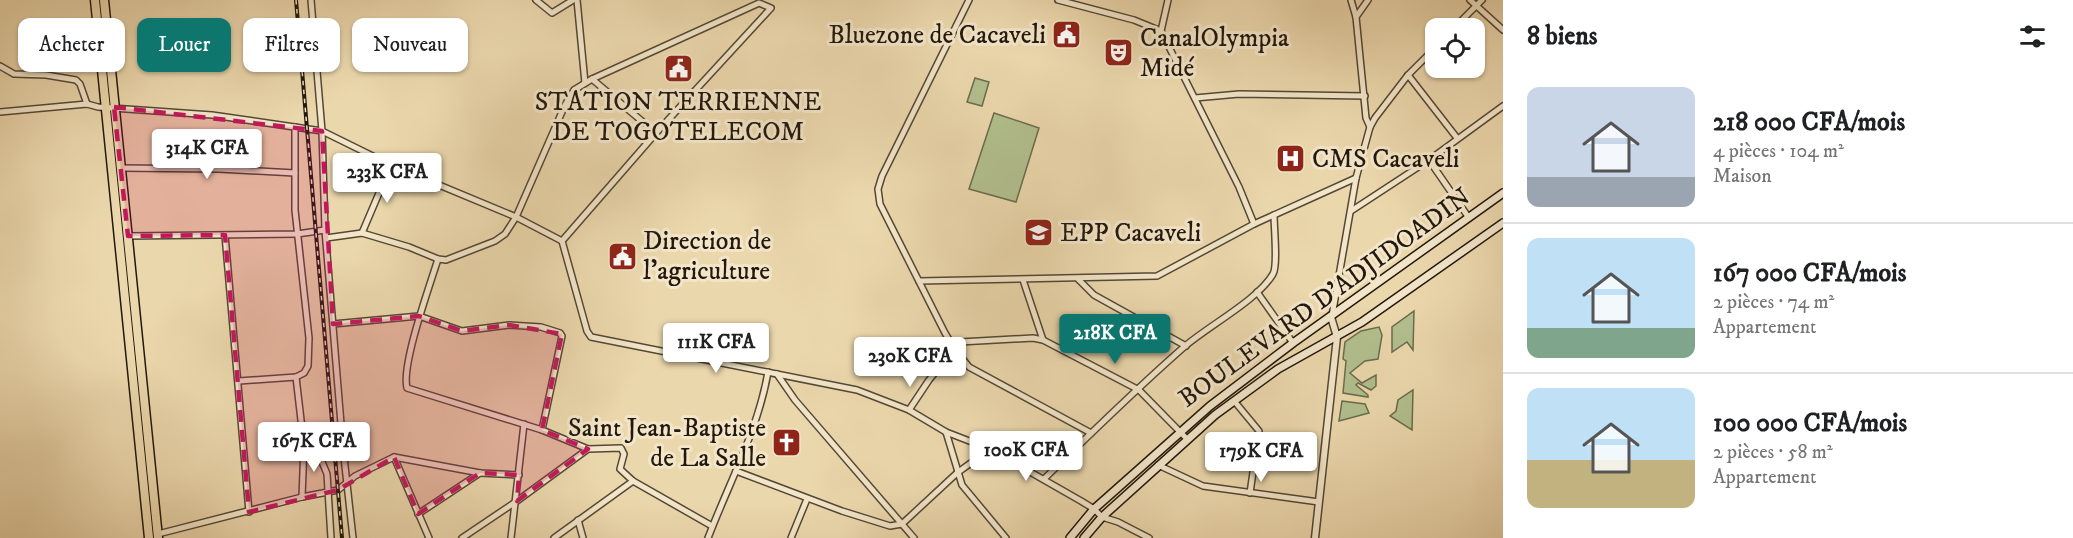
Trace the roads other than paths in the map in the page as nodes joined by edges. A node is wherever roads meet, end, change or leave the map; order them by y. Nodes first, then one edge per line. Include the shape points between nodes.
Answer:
1 (95, 0) edge
2 (104, 0) edge
3 (311, 0) edge
4 (536, 0) edge
5 (575, 0) edge
6 (969, 0) edge
7 (1058, 0) edge
8 (1168, 0) edge
9 (1350, 0) edge
10 (1368, 0) edge
11 (1470, 0) edge
12 (1482, 0) edge
13 (1477, 6) junction
14 (1356, 17) junction
15 (1464, 18) edge
16 (1503, 30) edge
17 (1161, 31) junction
18 (1425, 58) edge
19 (0, 66) edge
20 (1408, 75) junction
21 (592, 79) junction
22 (585, 83) junction
23 (1365, 96) junction
24 (1195, 98) junction
25 (87, 104) junction
26 (110, 106) junction
27 (1503, 106) edge
28 (0, 112) edge
29 (295, 127) junction
30 (1370, 127) junction
31 (322, 131) junction
32 (656, 133) junction
33 (1457, 138) junction
34 (1429, 160) junction
35 (391, 165) junction
36 (120, 168) junction
37 (295, 173) junction
38 (1356, 178) junction
39 (1503, 193) edge
40 (1352, 211) junction
41 (1274, 215) junction
42 (516, 217) junction
43 (1469, 218) junction
44 (1503, 223) edge
45 (1254, 224) junction
46 (325, 230) junction
47 (362, 233) junction
48 (297, 234) junction
49 (225, 235) junction
50 (128, 236) junction
51 (326, 238) junction
52 (562, 241) junction
53 (438, 259) junction
54 (1078, 279) junction
55 (1023, 280) junction
56 (919, 281) junction
57 (1257, 292) junction
58 (419, 316) junction
59 (1331, 317) junction
60 (333, 324) junction
61 (1337, 337) junction
62 (1043, 340) junction
63 (1293, 343) junction
64 (1186, 346) junction
65 (954, 348) junction
66 (768, 372) junction
67 (777, 374) junction
68 (296, 377) junction
69 (239, 381) junction
70 (1139, 390) junction
71 (1234, 402) junction
72 (909, 410) junction
73 (524, 424) junction
74 (543, 430) junction
75 (1180, 431) junction
76 (946, 432) junction
77 (1091, 433) junction
78 (1187, 439) junction
79 (343, 448) junction
80 (588, 449) junction
81 (990, 449) junction
82 (318, 452) junction
83 (304, 453) junction
84 (394, 457) junction
85 (1158, 465) junction
86 (736, 471) junction
87 (480, 473) junction
88 (957, 473) junction
89 (519, 475) junction
90 (1044, 479) junction
91 (633, 481) junction
92 (347, 484) junction
93 (329, 492) junction
94 (1250, 493) junction
95 (302, 497) junction
96 (807, 499) junction
97 (517, 501) junction
98 (1319, 501) junction
99 (1094, 509) junction
100 (249, 512) junction
101 (418, 514) junction
102 (1102, 517) junction
103 (578, 520) junction
104 (902, 524) junction
105 (712, 526) junction
106 (155, 537) edge
107 (331, 538) edge
108 (353, 538) edge
109 (429, 538) edge
110 (462, 538) edge
111 (512, 538) edge
112 (554, 538) edge
113 (583, 538) edge
114 (708, 538) edge
115 (791, 538) edge
116 (914, 538) edge
117 (1006, 538) edge
118 (1070, 538) edge
119 (1084, 538) edge
120 (1149, 538) edge
121 (1315, 538) edge

1 - 26 highway
2 - 26 highway
3 - 31 street
4 - 5 street via 552,13
5 - 22 street
6 - 56 street via 878,189 880,204
7 - 17 street
8 - 17 street
9 - 14 street
10 - 14 street
11 - 13 street
12 - 13 street
13 - 15 street
13 - 16 street
14 - 23 street
17 - 24 street
18 - 20 street
19 - 25 street via 14,74 76,80
20 - 30 street
20 - 33 street
21 - 22 street
21 - 32 street
21 - 32 street via 759,3 771,8
22 - 42 street via 574,90 565,105
23 - 24 street via 1239,94
23 - 30 street
24 - 45 street
25 - 26 street
25 - 28 street
26 - 29 street
26 - 36 highway
26 - 106 highway
27 - 33 street
29 - 31 street
29 - 37 street
30 - 38 street
31 - 35 street
31 - 46 street
32 - 52 street
33 - 34 street
34 - 40 street
34 - 43 street
35 - 42 street
35 - 47 street
36 - 37 street
36 - 50 highway
37 - 48 street
38 - 40 street
38 - 41 street
39 - 43 main road, BOULEVARD D'ADJIDOADIN
40 - 59 street
41 - 45 street
41 - 57 street via 1274,270
42 - 52 street
42 - 53 street via 495,242 454,258
43 - 59 main road, BOULEVARD D'ADJIDOADIN
44 - 61 main road, BOULEVARD D'ADJIDOADIN
45 - 54 street via 1163,274
46 - 48 street
46 - 51 street
47 - 51 street
47 - 53 street
48 - 49 street
48 - 68 street via 309,338 307,369
49 - 50 street
49 - 69 street
50 - 106 highway
51 - 60 street
52 - 66 street via 591,337
53 - 58 street
54 - 55 street
54 - 64 street via 1094,295
55 - 56 street
55 - 62 street
56 - 65 street
57 - 63 street
57 - 64 street
58 - 60 street
58 - 73 street via 406,375 407,388
58 - 74 street via 462,331 509,325 541,327 562,334
59 - 61 street
59 - 63 main road, BOULEVARD D'ADJIDOADIN
60 - 79 street
61 - 71 main road, BOULEVARD D'ADJIDOADIN via 1278,369
61 - 98 street
62 - 65 street via 964,340
62 - 70 street
63 - 75 main road, BOULEVARD D'ADJIDOADIN
64 - 70 street
65 - 72 street
65 - 77 street via 969,368
66 - 67 street
66 - 86 street
67 - 72 street via 857,390
67 - 104 street
68 - 69 street
68 - 83 street
69 - 100 street
70 - 75 street
70 - 77 street
71 - 78 main road, BOULEVARD D'ADJIDOADIN
71 - 94 street via 1259,431
72 - 76 street
73 - 74 street
73 - 89 street
74 - 80 street
75 - 78 street
75 - 99 main road, BOULEVARD D'ADJIDOADIN
76 - 81 street
76 - 88 street
77 - 90 street
78 - 85 main road, BOULEVARD D'ADJIDOADIN
79 - 82 street
79 - 92 street
80 - 91 street via 621,448 624,454 620,469
80 - 97 street
81 - 88 street
81 - 90 street
82 - 83 street
82 - 93 street
83 - 95 street
84 - 87 street
84 - 92 street
84 - 101 street
85 - 94 street via 1203,486
85 - 102 main road, BOULEVARD D'ADJIDOADIN
86 - 96 street
86 - 105 street
87 - 89 street
87 - 101 street
88 - 104 street
88 - 117 street via 962,485
89 - 97 street
90 - 99 street
91 - 103 street
91 - 105 street
92 - 93 street
92 - 108 street
93 - 95 street
93 - 107 street
94 - 98 street
95 - 100 street
96 - 104 street via 886,526
96 - 115 street
97 - 110 street
97 - 111 street
98 - 121 street
99 - 102 street
99 - 118 main road, BOULEVARD D'ADJIDOADIN
100 - 106 street
101 - 109 street
102 - 119 main road, BOULEVARD D'ADJIDOADIN
102 - 120 street
103 - 112 street
103 - 113 street
104 - 116 street
105 - 114 street

